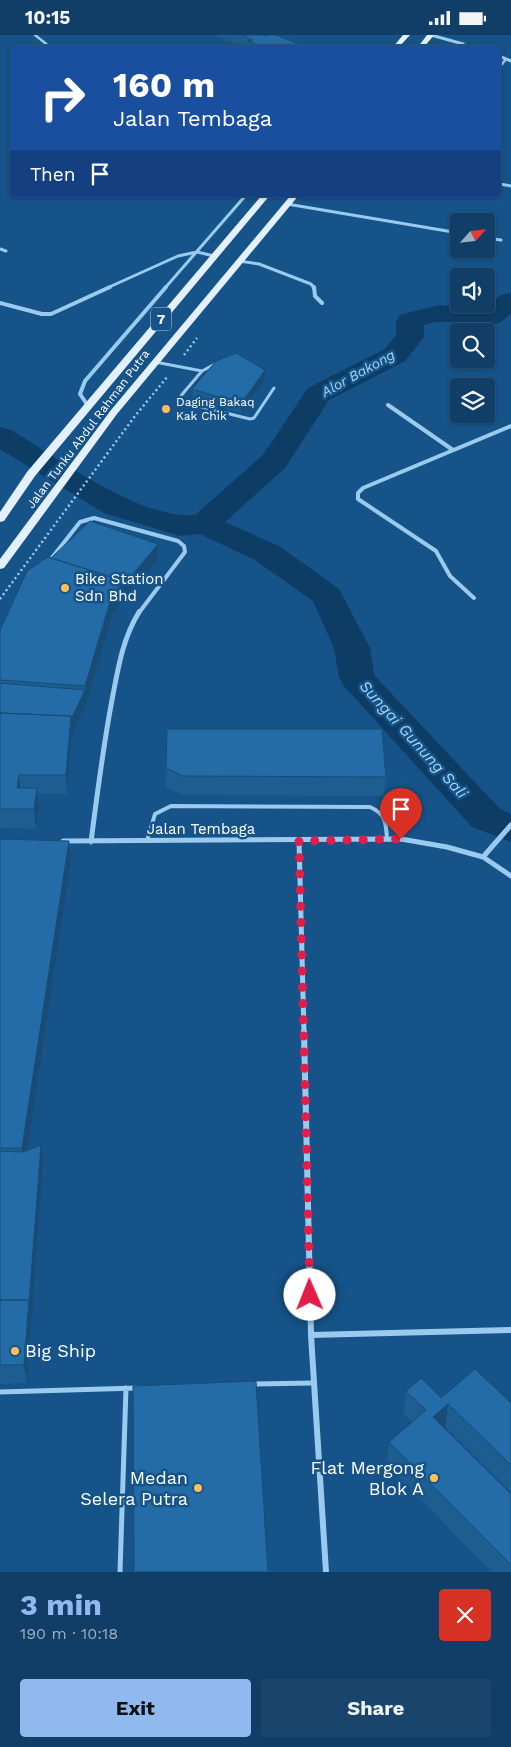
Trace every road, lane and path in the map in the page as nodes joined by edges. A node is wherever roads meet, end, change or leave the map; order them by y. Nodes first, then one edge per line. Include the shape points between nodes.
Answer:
1 (35, 35) edge
2 (407, 35) edge
3 (431, 35) edge
4 (461, 43) joint
5 (48, 45) edge
6 (398, 45) edge
7 (423, 45) edge
8 (468, 45) edge
9 (501, 57) edge
10 (506, 59) junction
11 (511, 61) edge
12 (501, 65) edge
13 (244, 197) edge
14 (264, 197) edge
15 (293, 197) edge
16 (287, 204) junction
17 (450, 231) edge
18 (495, 239) edge
19 (501, 240) dead end
20 (0, 249) edge
21 (6, 251) dead end
22 (197, 252) junction
23 (214, 256) junction
24 (238, 261) junction
25 (0, 303) edge
26 (322, 303) dead end
27 (199, 335) dead end
28 (155, 362) junction
29 (216, 363) edge
30 (176, 366) junction
31 (202, 371) junction
32 (274, 387) dead end
33 (388, 405) dead end
34 (88, 406) junction
35 (511, 425) edge
36 (453, 450) junction
37 (0, 519) edge
38 (0, 566) edge
39 (44, 567) edge
40 (474, 598) dead end
41 (0, 599) edge
42 (511, 825) edge
43 (387, 839) junction
44 (54, 841) edge
45 (91, 841) junction
46 (299, 841) junction
47 (147, 842) junction
48 (483, 857) junction
49 (511, 876) edge
50 (511, 1330) edge
51 (311, 1335) junction
52 (313, 1383) junction
53 (244, 1385) edge
54 (146, 1387) edge
55 (126, 1388) junction
56 (0, 1392) edge
57 (120, 1572) edge
58 (326, 1572) edge

1 - 5 lane
2 - 6 main road
3 - 4 street
3 - 7 main road
4 - 8 street
9 - 10 street
10 - 11 street
10 - 12 lane
13 - 22 street
14 - 23 main road, Jalan Tunku Abdul Rahman Putra / 7
15 - 16 main road, Jalan Tunku Abdul Rahman Putra / 7
16 - 17 street
16 - 24 main road, Jalan Tunku Abdul Rahman Putra / 7
18 - 19 street
20 - 21 street
22 - 23 street
22 - 25 street via 178,256 51,314
22 - 34 street via 85,381 80,394
23 - 34 main road, Jalan Tunku Abdul Rahman Putra / 7
24 - 26 street via 259,264 311,284 314,296
24 - 28 main road, Jalan Tunku Abdul Rahman Putra / 7
27 - 30 path
28 - 30 lane
28 - 38 main road, Jalan Tunku Abdul Rahman Putra / 7
29 - 31 lane
30 - 31 lane
30 - 41 path via 135,416
31 - 32 lane via 179,400 245,419 254,418
33 - 36 street
34 - 37 main road, Jalan Tunku Abdul Rahman Putra / 7 via 31,474
35 - 36 street
36 - 40 street via 363,488 358,499 436,551 450,576
39 - 45 street via 80,522 94,518 178,541 184,546 185,552 129,628 121,650
42 - 48 street
43 - 46 street, Jalan Tembaga
43 - 47 lane via 386,819 382,812 370,807 171,806 159,809 153,815
43 - 48 street, Jalan Tembaga via 447,847
44 - 45 street, Jalan Tembaga
45 - 47 street, Jalan Tembaga
46 - 47 street, Jalan Tembaga
46 - 51 street
48 - 49 street, Jalan Tembaga
50 - 51 street
51 - 52 street
52 - 53 lane
52 - 58 street
54 - 55 lane
55 - 56 lane
55 - 57 lane

